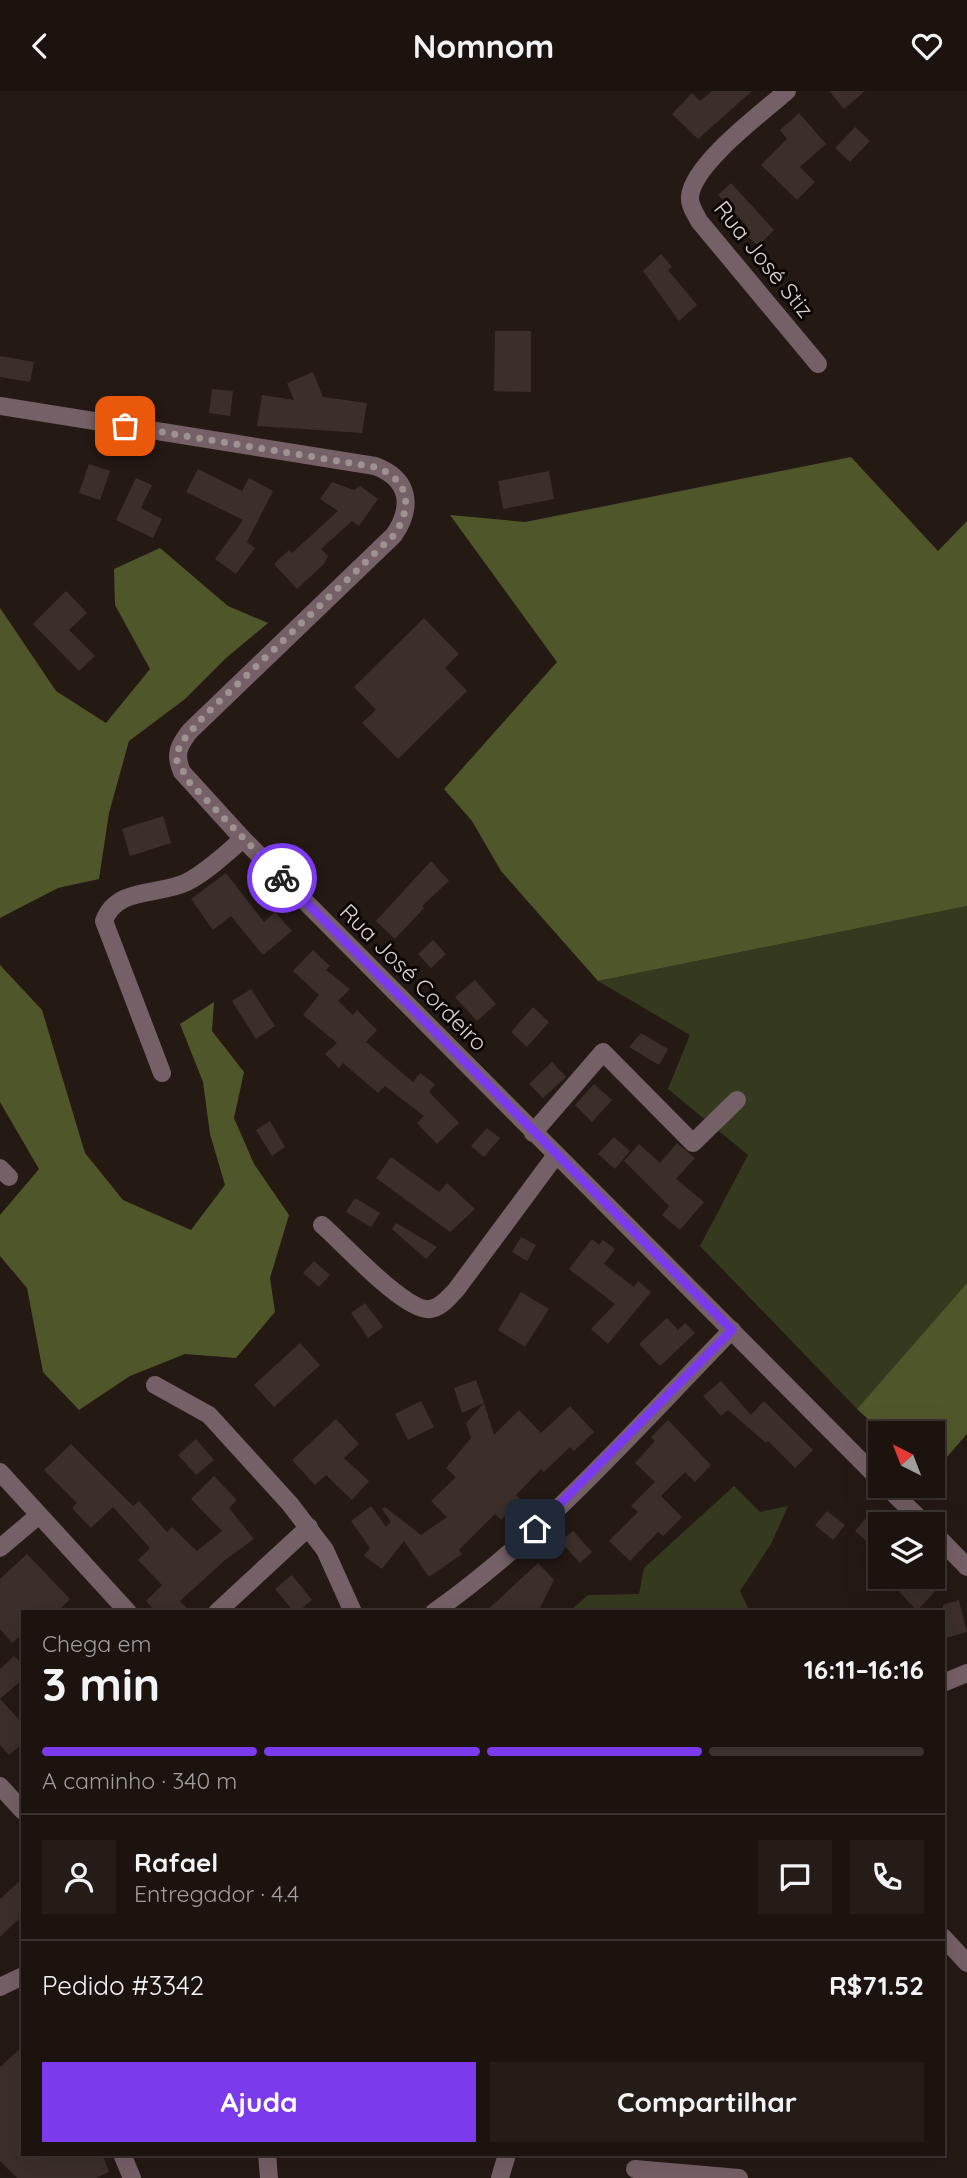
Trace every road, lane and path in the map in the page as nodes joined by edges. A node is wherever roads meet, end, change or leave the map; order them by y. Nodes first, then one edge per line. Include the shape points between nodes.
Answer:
1 (787, 91) edge
2 (818, 364) dead end
3 (0, 406) edge
4 (243, 839) junction
5 (163, 1073) dead end
6 (737, 1101) dead end
7 (533, 1133) junction
8 (556, 1155) junction
9 (322, 1225) dead end
10 (732, 1330) junction
11 (155, 1385) dead end
12 (868, 1468) edge
13 (0, 1472) edge
14 (898, 1498) edge
15 (913, 1512) edge
16 (39, 1515) junction
17 (309, 1527) junction
18 (945, 1544) edge
19 (0, 1548) edge
20 (967, 1567) edge
21 (126, 1610) edge
22 (219, 1610) edge
23 (352, 1610) edge
24 (437, 1610) edge
25 (967, 1673) edge
26 (945, 1682) edge
27 (945, 1939) edge
28 (967, 1963) edge
29 (21, 1977) edge
30 (0, 1987) edge
31 (123, 2156) edge
32 (267, 2156) edge
33 (506, 2156) edge
34 (635, 2167) edge
35 (132, 2178) edge
36 (269, 2178) edge
37 (500, 2178) edge
38 (739, 2178) edge

1 - 2 street, Rua José Stiz via 712,160 692,188 690,200 699,221
3 - 4 street, Rua José Cordeiro via 375,467 388,471 405,490 406,512 394,535 180,744 176,759 181,772
4 - 5 street via 189,881 121,900 104,921
4 - 7 street, Rua José Cordeiro
6 - 7 street via 693,1143 603,1052
7 - 8 street, Rua José Cordeiro
8 - 9 street via 456,1290 429,1310 407,1302
8 - 10 street, Rua José Cordeiro
10 - 12 street, Rua José Cordeiro
10 - 24 street via 551,1514
11 - 17 street via 190,1402 228,1433
13 - 16 street
14 - 15 street
16 - 19 street
16 - 21 street
17 - 22 street
17 - 23 street via 336,1570
18 - 20 street
25 - 26 street
27 - 28 street
29 - 30 street
31 - 35 street
32 - 36 street
33 - 37 street
34 - 38 street

